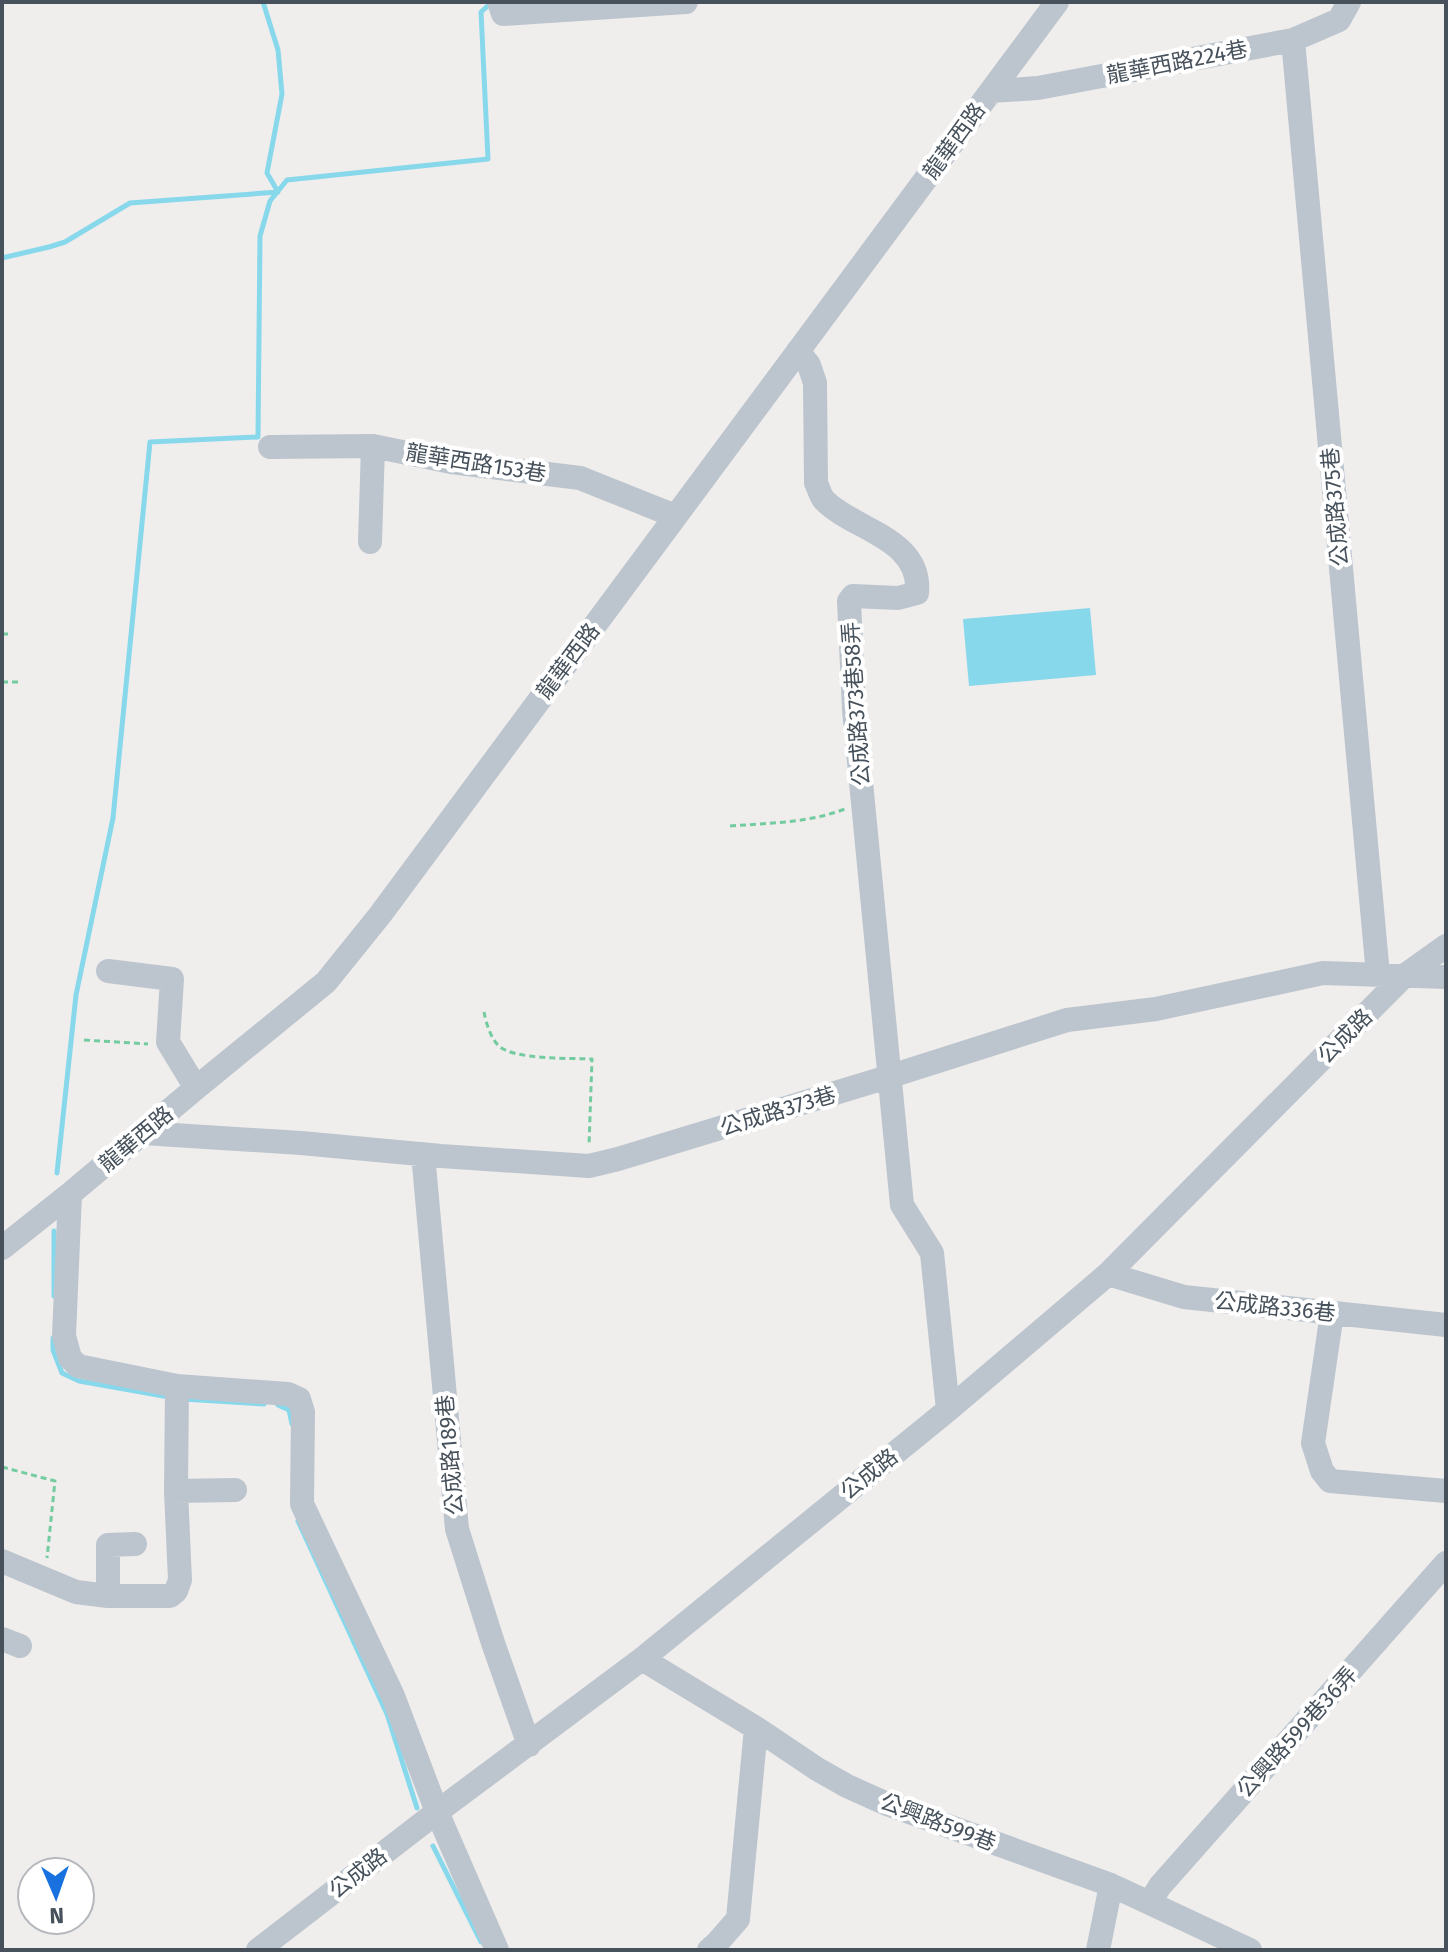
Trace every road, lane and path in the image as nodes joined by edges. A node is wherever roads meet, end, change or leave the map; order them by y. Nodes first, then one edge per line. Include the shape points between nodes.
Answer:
1 (499, 2) edge
2 (686, 2) edge
3 (1057, 2) edge
4 (1349, 2) edge
5 (1293, 40) junction
6 (991, 91) junction
7 (798, 351) junction
8 (373, 446) junction
9 (270, 447) dead end
10 (675, 516) junction
11 (370, 542) dead end
12 (2, 634) edge
13 (10, 634) dead end
14 (2, 682) edge
15 (18, 682) dead end
16 (863, 802) junction
17 (730, 826) dead end
18 (1446, 946) edge
19 (108, 971) dead end
20 (1378, 975) junction
21 (1404, 976) junction
22 (1446, 977) edge
23 (484, 1012) dead end
24 (84, 1040) dead end
25 (171, 1046) junction
26 (891, 1076) junction
27 (196, 1088) junction
28 (143, 1133) junction
29 (423, 1154) junction
30 (589, 1166) junction
31 (70, 1194) junction
32 (2, 1248) edge
33 (1108, 1274) junction
34 (1332, 1313) junction
35 (1446, 1325) edge
36 (177, 1396) junction
37 (948, 1410) junction
38 (2, 1467) edge
39 (235, 1490) dead end
40 (176, 1491) junction
41 (1446, 1491) edge
42 (135, 1544) dead end
43 (2, 1561) edge
44 (1446, 1563) edge
45 (46, 1566) dead end
46 (108, 1596) junction
47 (642, 1659) junction
48 (756, 1728) junction
49 (529, 1745) junction
50 (437, 1812) junction
51 (1111, 1885) junction
52 (1150, 1902) junction
53 (258, 1950) edge
54 (497, 1950) edge
55 (709, 1950) edge
56 (1098, 1950) edge
57 (1250, 1950) edge

1 - 2 street via 503,14
3 - 6 street, 龍華西路
4 - 5 street, 龍華西路224巷 via 1339,20
5 - 6 street, 龍華西路224巷 via 1038,88
5 - 20 street, 公成路375巷
6 - 7 street, 龍華西路
7 - 10 street, 龍華西路
7 - 16 street, 公成路373巷58弄 via 815,383 816,483 822,498 907,554 918,581 917,593 898,598 853,596 849,601
8 - 9 street, 龍華西路153巷
8 - 10 street, 龍華西路153巷 via 580,478
8 - 11 street
10 - 27 street, 龍華西路 via 326,982
12 - 13 path
14 - 15 path
16 - 17 path via 823,817
16 - 26 street, 公成路373巷58弄
18 - 21 street, 公成路
19 - 25 street via 172,979
20 - 21 street, 公成路373巷
20 - 26 street, 公成路373巷 via 1323,973 1156,1009 1067,1020
21 - 22 street
21 - 33 street, 公成路
23 - 30 path via 499,1046 513,1053 592,1059
24 - 25 path
25 - 27 street
26 - 30 street, 公成路373巷
26 - 37 street, 公成路373巷58弄 via 902,1205 932,1253
27 - 28 street, 龍華西路
28 - 29 street, 公成路373巷
28 - 31 street, 龍華西路
29 - 30 street, 公成路373巷
29 - 49 street, 公成路189巷 via 457,1529
31 - 32 street, 龍華西路
31 - 36 street via 64,1336 70,1358 78,1366
33 - 34 street, 公成路336巷 via 1184,1297
33 - 37 street, 公成路
34 - 35 street, 公成路336巷
34 - 41 street via 1313,1443 1322,1471 1330,1481
36 - 40 street
36 - 50 street via 288,1394 299,1399 302,1504 393,1696
37 - 47 street, 公成路
38 - 45 path via 55,1481
39 - 40 street
40 - 46 street via 176,1591 170,1596
42 - 46 street via 108,1545
43 - 46 street via 76,1592
44 - 52 street, 公興路599巷36弄
47 - 48 street, 公興路599巷
47 - 49 street, 公成路
48 - 51 street, 公興路599巷 via 817,1769 887,1804
48 - 55 street via 738,1919
49 - 50 street, 公成路
50 - 53 street, 公成路
50 - 54 street
51 - 52 street, 公興路599巷
51 - 56 street
52 - 57 street, 公興路599巷

